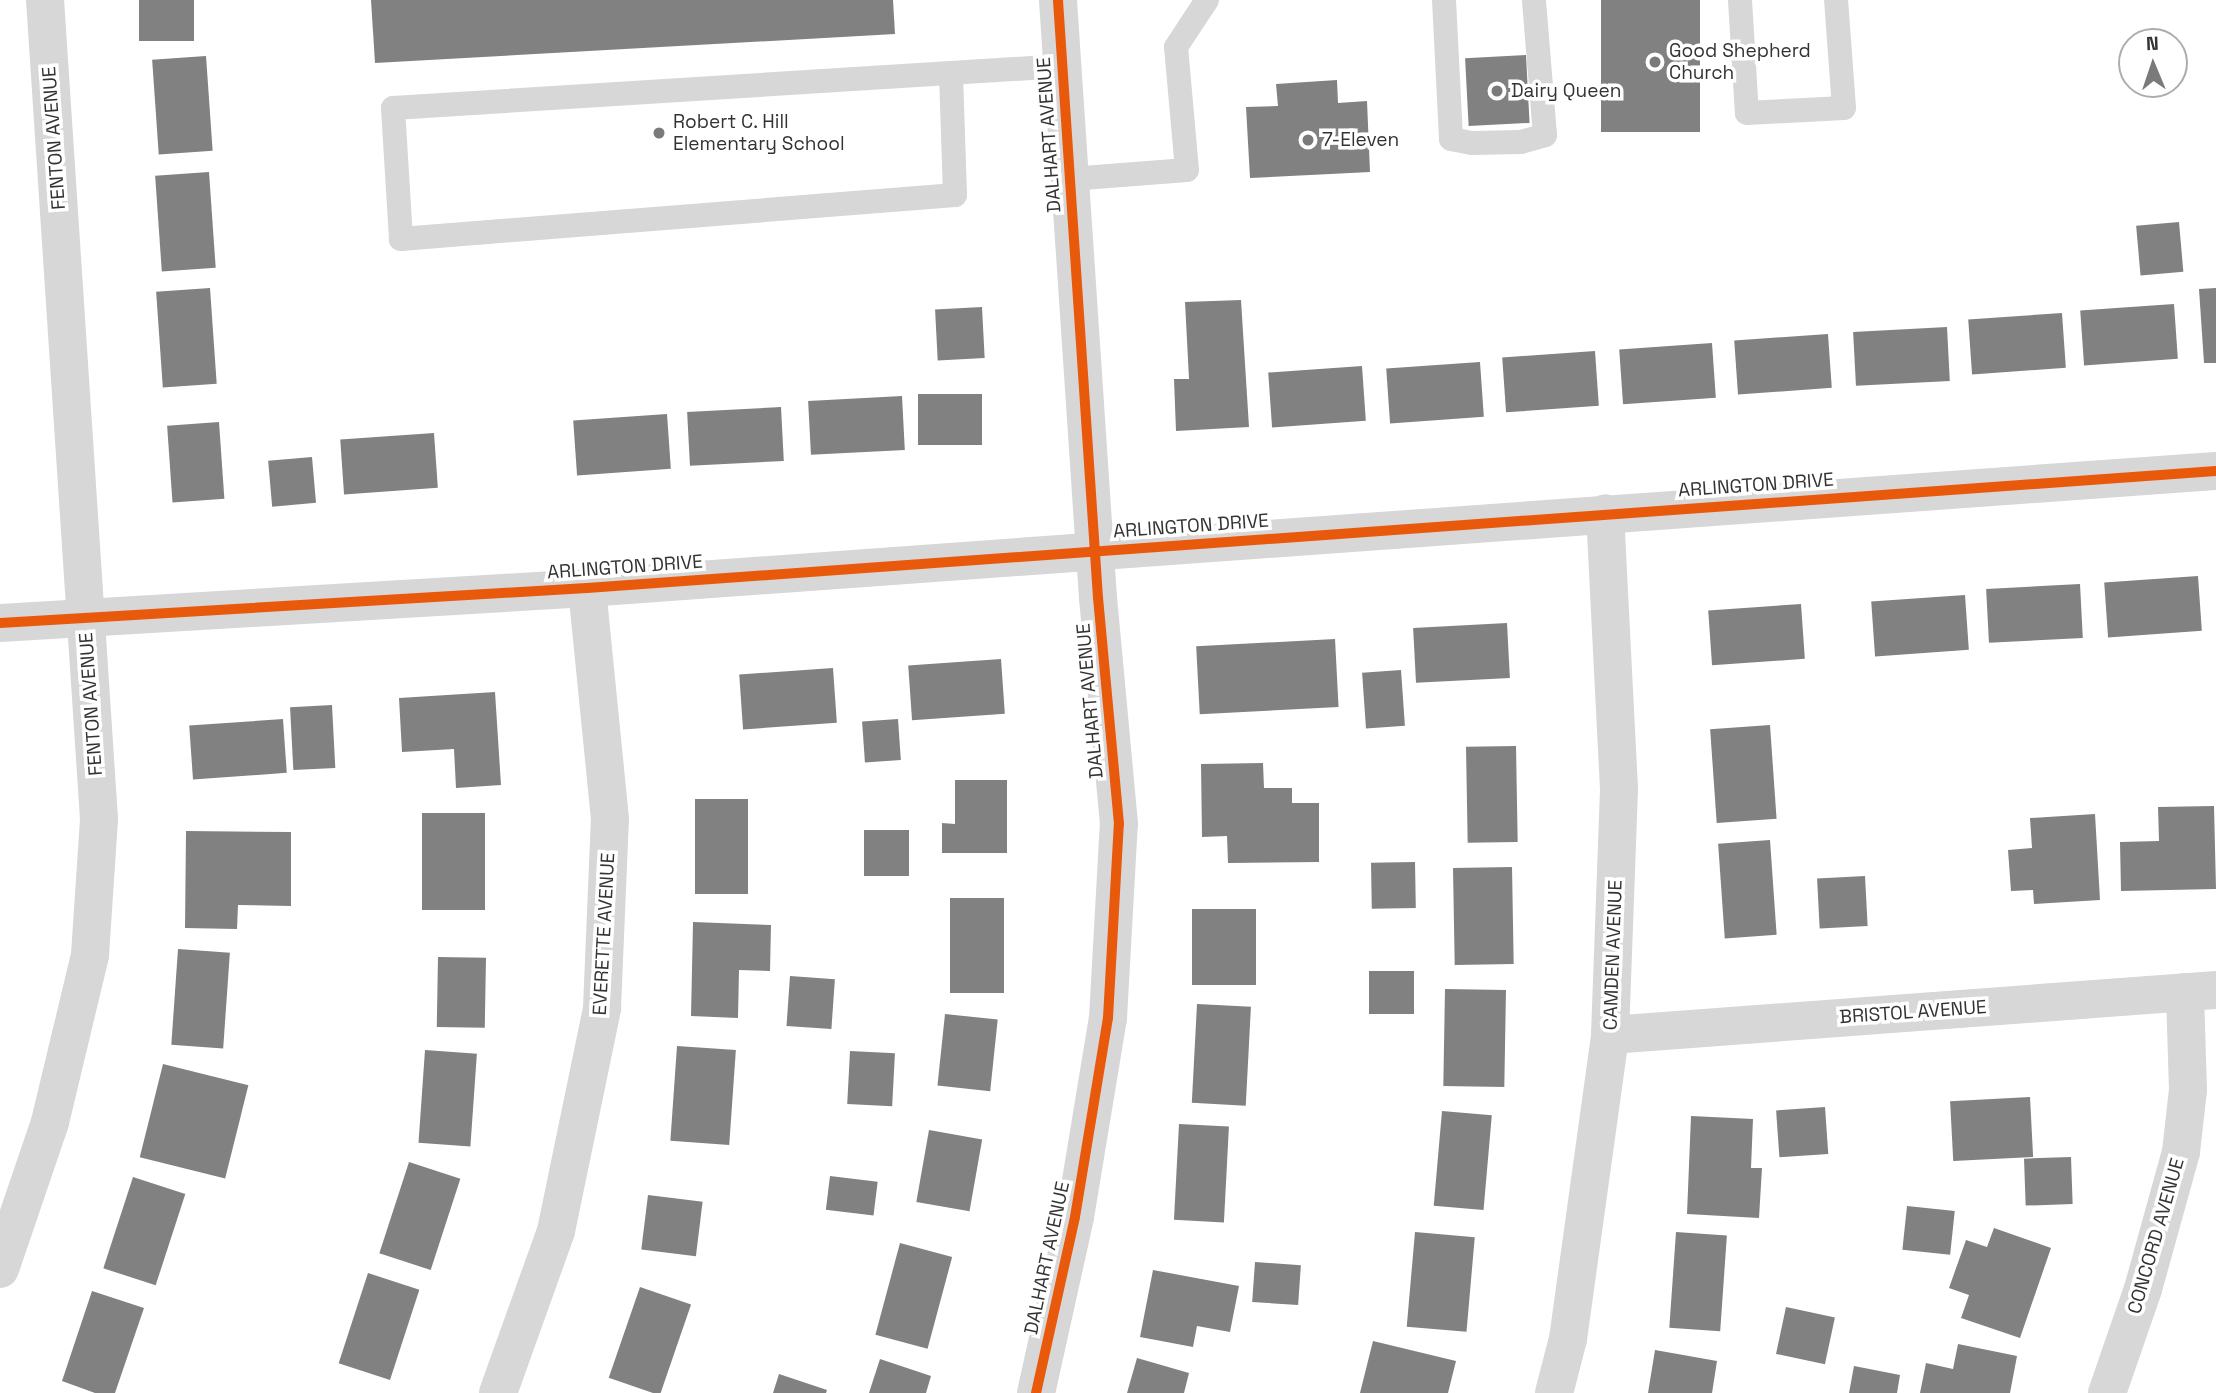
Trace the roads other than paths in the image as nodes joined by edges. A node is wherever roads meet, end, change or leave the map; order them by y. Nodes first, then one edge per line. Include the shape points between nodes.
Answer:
1 (45, 0) edge
2 (1058, 0) edge
3 (1208, 0) edge
4 (1444, 0) edge
5 (1534, 0) edge
6 (1740, 0) edge
7 (1836, 0) edge
8 (1062, 66) junction
9 (951, 74) junction
10 (1070, 179) junction
11 (2216, 471) edge
12 (1605, 513) junction
13 (1094, 550) junction
14 (587, 587) junction
15 (84, 616) junction
16 (0, 623) edge
17 (2200, 991) edge
18 (1610, 1035) junction
19 (0, 1269) edge
20 (498, 1393) edge
21 (1036, 1393) edge
22 (1554, 1393) edge
23 (2107, 1393) edge

1 - 15 street, FENTON AVENUE
2 - 8 street, DALHART AVENUE
3 - 10 lane via 1176,47 1187,170
4 - 5 lane via 1451,139 1472,143 1521,142 1545,135
6 - 7 lane via 1747,113 1844,108
8 - 9 lane
8 - 10 street, DALHART AVENUE
9 - 9 lane via 393,108 401,239 955,195
10 - 13 street, DALHART AVENUE
11 - 12 street, ARLINGTON DRIVE
12 - 13 street, ARLINGTON DRIVE
12 - 18 street, CAMDEN AVENUE via 1619,789
13 - 14 street, ARLINGTON DRIVE
13 - 21 street, DALHART AVENUE via 1119,824 1108,1018 1074,1217
14 - 15 street, ARLINGTON DRIVE
14 - 20 street, EVERETTE AVENUE via 610,820 603,1008 556,1231
15 - 16 street, ARLINGTON DRIVE
15 - 19 street, FENTON AVENUE via 99,819 90,955 50,1122
17 - 18 street, BRISTOL AVENUE
17 - 23 street, CONCORD AVENUE via 2181,1152 2143,1289
18 - 22 street, CAMDEN AVENUE via 1568,1339

